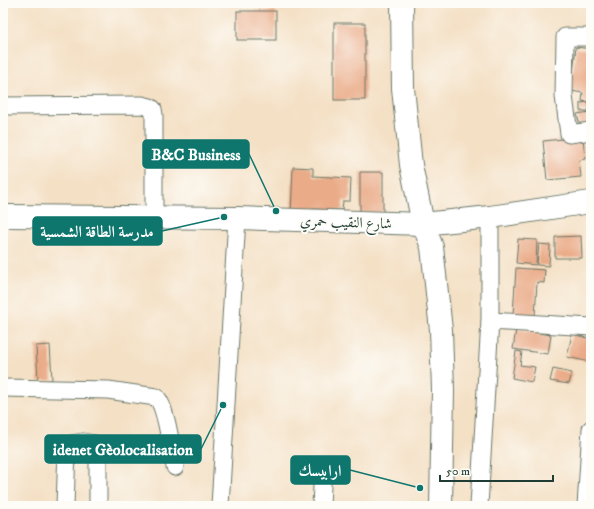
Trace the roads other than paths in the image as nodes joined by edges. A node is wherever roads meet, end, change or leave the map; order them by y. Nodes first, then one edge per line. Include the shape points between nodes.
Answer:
1 (402, 3) edge
2 (591, 37) edge
3 (3, 106) edge
4 (591, 131) edge
5 (591, 202) edge
6 (3, 216) edge
7 (490, 217) junction
8 (154, 218) junction
9 (237, 218) junction
10 (423, 224) junction
11 (490, 321) junction
12 (591, 327) edge
13 (3, 388) edge
14 (591, 429) edge
15 (175, 467) dead end
16 (323, 467) dead end
17 (65, 506) edge
18 (98, 506) edge
19 (220, 506) edge
20 (321, 506) edge
21 (441, 506) edge
22 (479, 506) edge
23 (586, 506) edge

1 - 10 main road via 403,88 411,164
2 - 4 street via 565,37 564,96 569,134
3 - 8 street via 142,105 153,109
5 - 7 main road, شارع النقيب حمري
6 - 8 main road, شارع النقيب حمري
7 - 10 main road, شارع النقيب حمري
7 - 11 street
8 - 9 main road, شارع النقيب حمري
9 - 10 main road, شارع النقيب حمري
9 - 19 street
10 - 21 main road via 432,247 441,330
11 - 12 street
11 - 22 street
13 - 15 street via 108,390 156,396 166,422
14 - 23 street
16 - 20 street
17 - 18 street via 67,449 70,444 83,442 95,444 98,449

